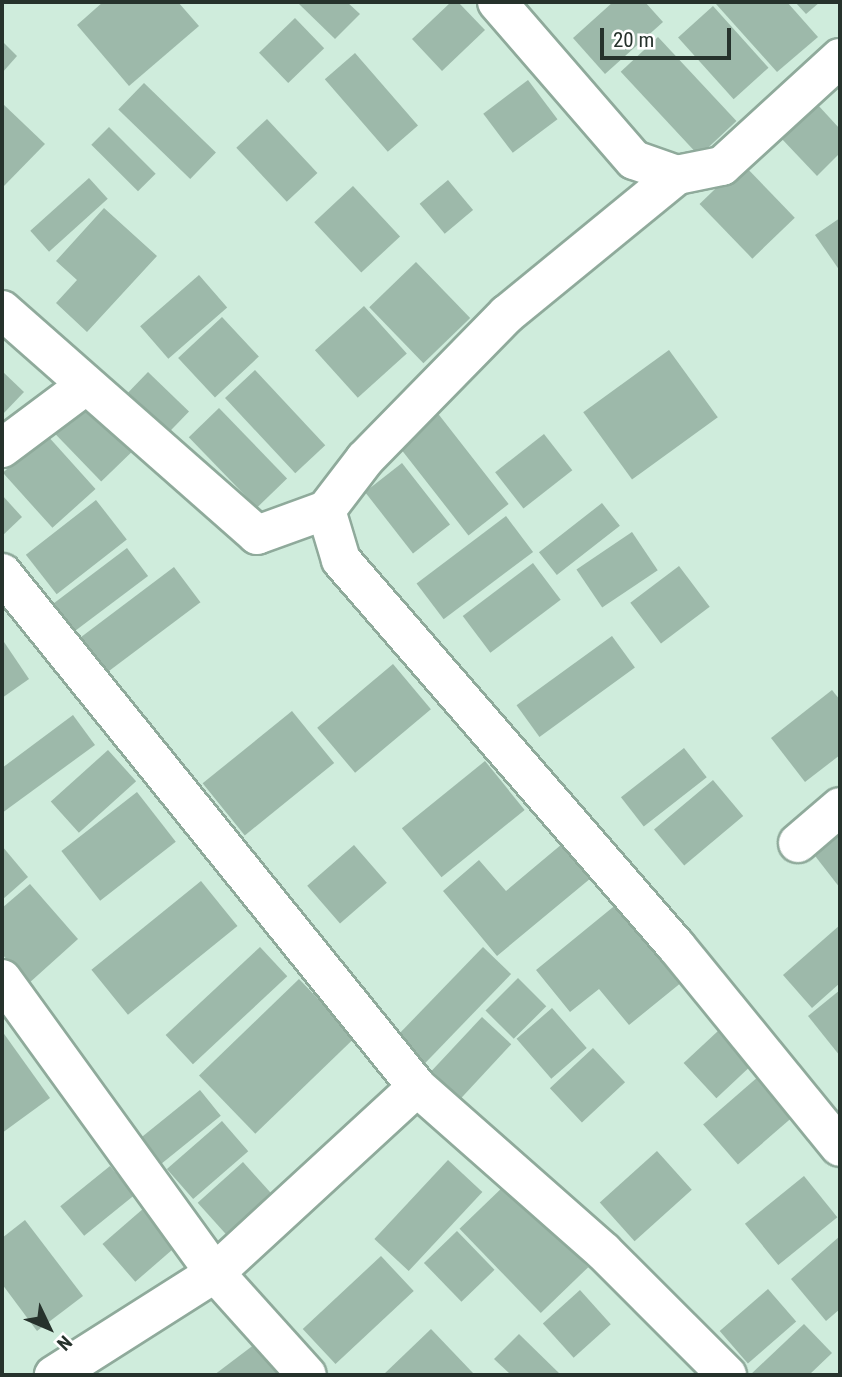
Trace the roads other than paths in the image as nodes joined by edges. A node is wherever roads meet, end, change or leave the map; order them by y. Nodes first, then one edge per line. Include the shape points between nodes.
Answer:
1 (497, 2) edge
2 (840, 58) edge
3 (677, 175) junction
4 (2, 310) edge
5 (85, 386) junction
6 (2, 448) edge
7 (326, 510) junction
8 (257, 536) junction
9 (341, 560) junction
10 (2, 573) edge
11 (840, 807) edge
12 (798, 843) dead end
13 (2, 979) edge
14 (417, 1087) junction
15 (840, 1147) edge
16 (215, 1272) junction
17 (54, 1375) edge
18 (307, 1375) edge
19 (727, 1375) edge

1 - 3 street via 634,160
2 - 3 street via 722,166
3 - 7 street via 507,314 365,459
4 - 5 street
5 - 6 street
5 - 8 street
7 - 8 street
7 - 9 street
8 - 9 street
9 - 15 street via 667,935
10 - 14 street
11 - 12 street
13 - 16 street
14 - 16 street
14 - 19 street via 604,1252
16 - 17 street
16 - 18 street

